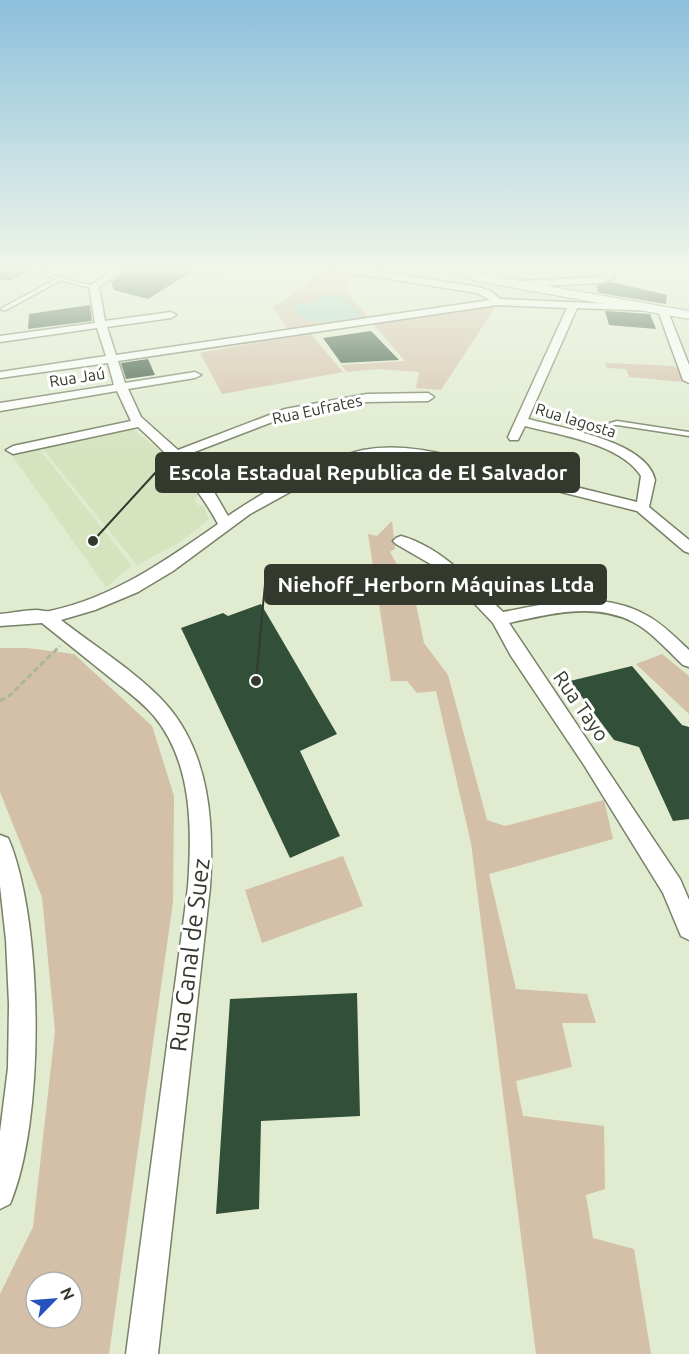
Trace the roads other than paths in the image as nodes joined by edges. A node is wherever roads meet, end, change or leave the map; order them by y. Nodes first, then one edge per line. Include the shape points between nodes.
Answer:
1 (64, 330) edge
2 (103, 330) edge
3 (304, 330) edge
4 (562, 330) edge
5 (668, 330) edge
6 (0, 339) edge
7 (113, 358) junction
8 (0, 375) edge
9 (195, 375) dead end
10 (689, 380) edge
11 (121, 387) junction
12 (428, 397) dead end
13 (0, 406) edge
14 (523, 421) junction
15 (139, 423) junction
16 (605, 433) dead end
17 (689, 434) edge
18 (514, 437) dead end
19 (13, 450) dead end
20 (176, 455) junction
21 (642, 508) junction
22 (225, 524) junction
23 (401, 541) dead end
24 (689, 548) edge
25 (47, 618) junction
26 (499, 619) junction
27 (0, 620) edge
28 (689, 660) edge
29 (0, 845) edge
30 (689, 928) edge
31 (0, 1194) edge
32 (142, 1354) edge

1 - 6 street
2 - 7 street
3 - 7 street
4 - 14 street
5 - 10 street
7 - 8 street
7 - 11 street
9 - 11 street, Rua Jaú
11 - 13 street, Rua Jaú
11 - 15 street
12 - 20 street, Rua Eufrates via 367,398 285,413
14 - 18 street
14 - 21 street, Rua lagosta via 612,448 632,458 648,478
15 - 19 street
15 - 20 street
16 - 17 lane via 616,423
20 - 22 street via 209,495
21 - 22 street via 406,452 365,454 325,467
21 - 24 street
22 - 25 street via 132,588
23 - 26 street, Rua Tayo via 463,581
25 - 27 street
25 - 32 street, Rua Canal de Suez via 163,713 190,763 203,847
26 - 28 street via 563,608 591,606 616,610 639,618
26 - 30 street, Rua Tayo via 672,887
29 - 31 street via 17,924 23,1058

